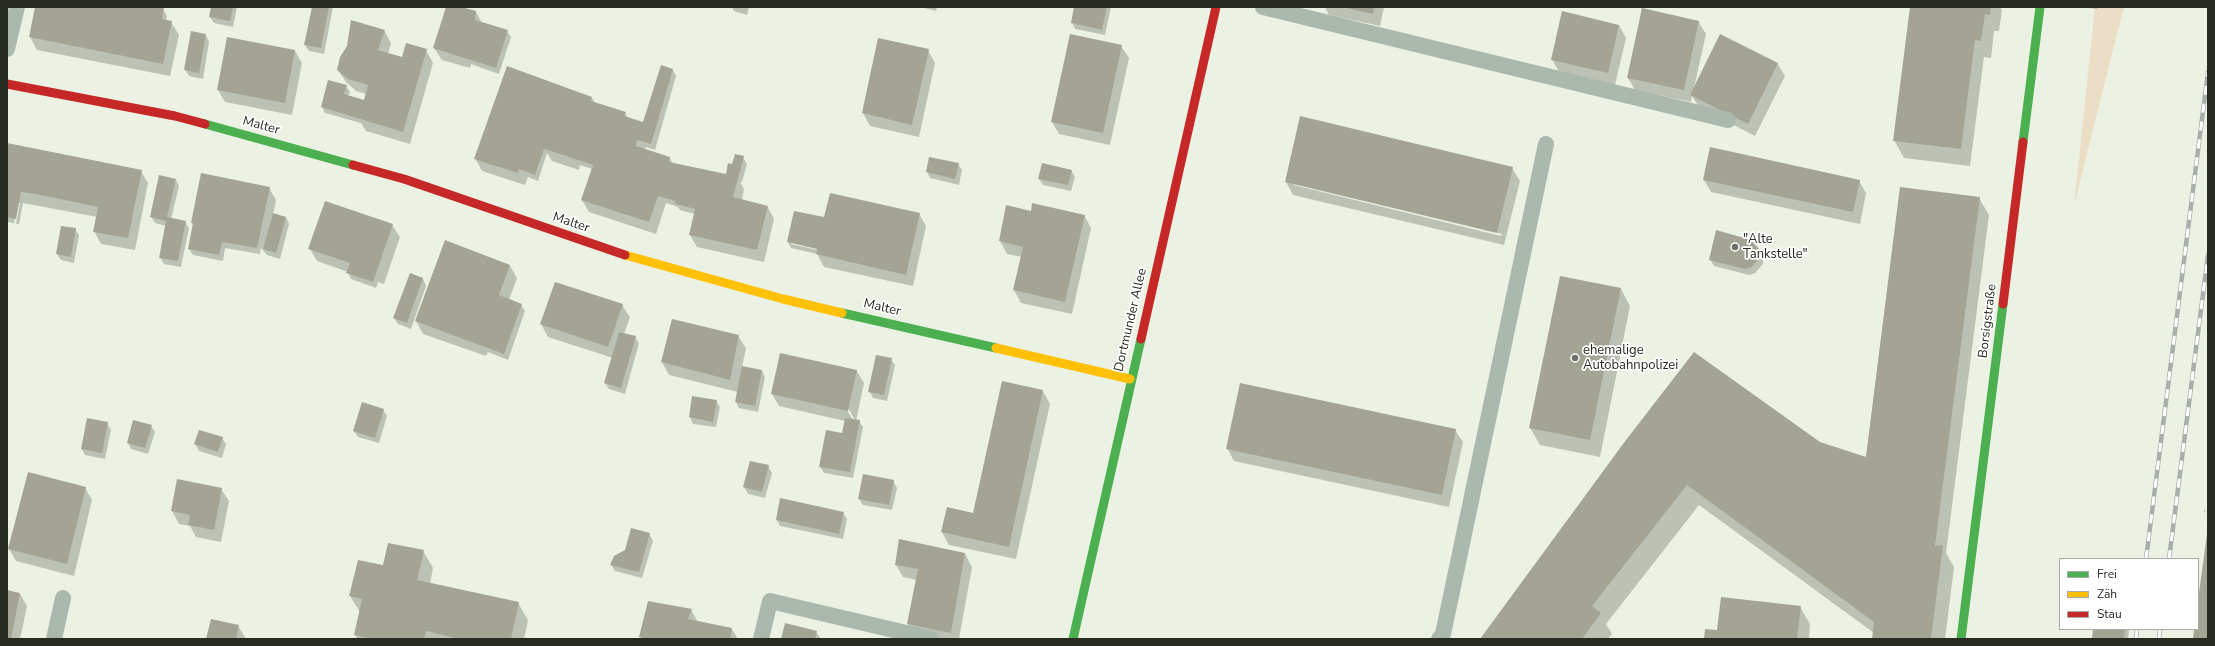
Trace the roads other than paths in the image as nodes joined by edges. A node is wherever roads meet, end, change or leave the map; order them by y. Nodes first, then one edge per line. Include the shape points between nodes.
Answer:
1 (17, 7) edge
2 (1216, 7) edge
3 (1263, 7) edge
4 (2040, 7) edge
5 (7, 49) edge
6 (7, 84) edge
7 (1728, 120) dead end
8 (1546, 144) dead end
9 (1130, 379) junction
10 (63, 598) dead end
11 (54, 639) edge
12 (761, 639) edge
13 (932, 639) edge
14 (1073, 639) edge
15 (1439, 639) edge
16 (1961, 639) edge

1 - 5 lane
2 - 9 street, Dortmunder Allee
3 - 7 lane
4 - 16 street, Borsigstraße
6 - 9 street, Malter via 175,116 404,179 634,258 783,299
8 - 15 lane via 1443,634
9 - 14 street, Dortmunder Allee
10 - 11 lane
12 - 13 lane via 770,601

